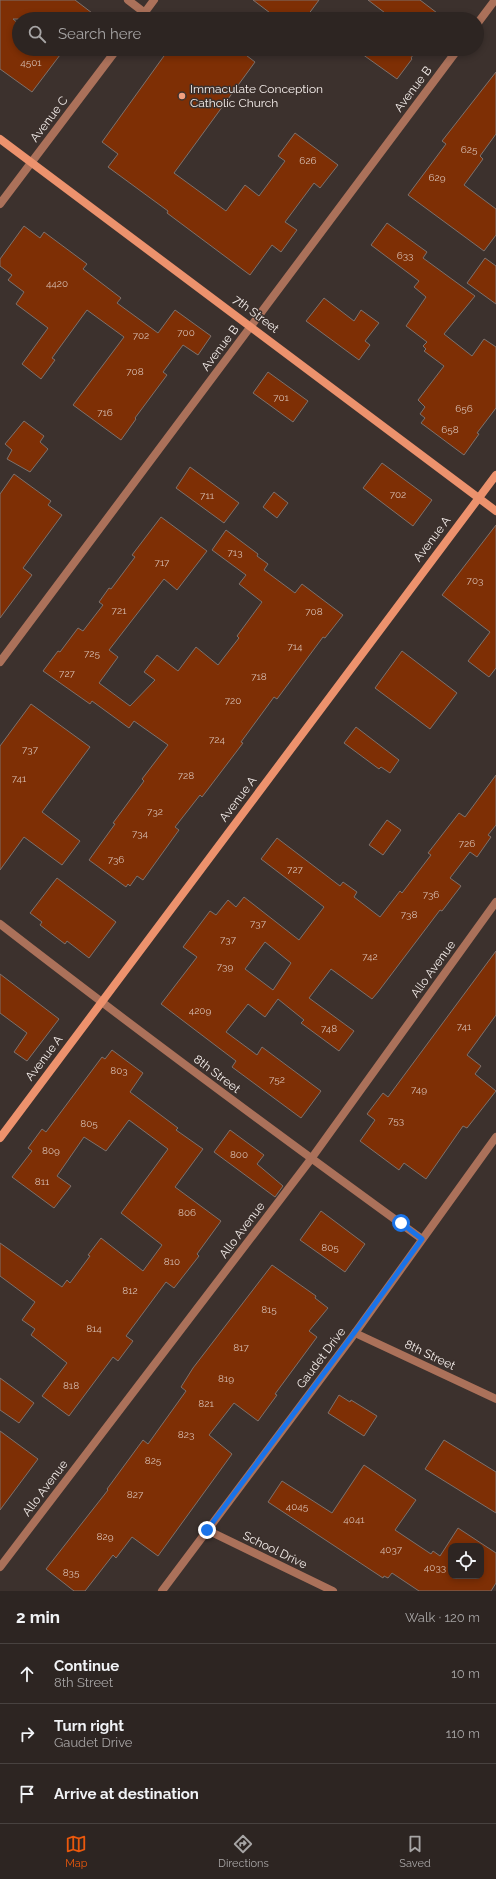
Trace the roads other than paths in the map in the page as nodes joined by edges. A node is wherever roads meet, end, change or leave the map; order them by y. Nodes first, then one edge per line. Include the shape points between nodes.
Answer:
1 (128, 0) edge
2 (154, 0) edge
3 (495, 0) edge
4 (138, 12) edge
5 (145, 12) edge
6 (484, 15) edge
7 (112, 56) edge
8 (453, 56) edge
9 (0, 139) edge
10 (31, 162) junction
11 (0, 204) edge
12 (251, 326) junction
13 (496, 475) edge
14 (479, 497) junction
15 (496, 511) edge
16 (0, 662) edge
17 (496, 902) edge
18 (0, 924) edge
19 (101, 1002) junction
20 (496, 1137) edge
21 (0, 1138) edge
22 (311, 1159) junction
23 (422, 1239) junction
24 (354, 1333) junction
25 (496, 1399) edge
26 (207, 1530) junction
27 (0, 1567) edge
28 (162, 1591) edge
29 (333, 1591) edge

1 - 4 street
2 - 5 street
3 - 6 street
7 - 10 street, Avenue C
8 - 12 street, Avenue B
9 - 10 street, 7th Street
10 - 11 street, Avenue C
10 - 12 street, 7th Street
12 - 14 street, 7th Street
12 - 16 street, Avenue B
13 - 14 street, Avenue A
14 - 15 street, 7th Street
14 - 19 street, Avenue A
17 - 22 street, Allo Avenue
18 - 19 street, 8th Street
19 - 21 street, Avenue A
19 - 22 street, 8th Street
20 - 23 street, Gaudet Drive
22 - 23 street, 8th Street
22 - 27 street, Allo Avenue
23 - 24 street, Gaudet Drive
24 - 25 street, 8th Street
24 - 26 street, Gaudet Drive
26 - 28 street, Gaudet Drive
26 - 29 street, School Drive

